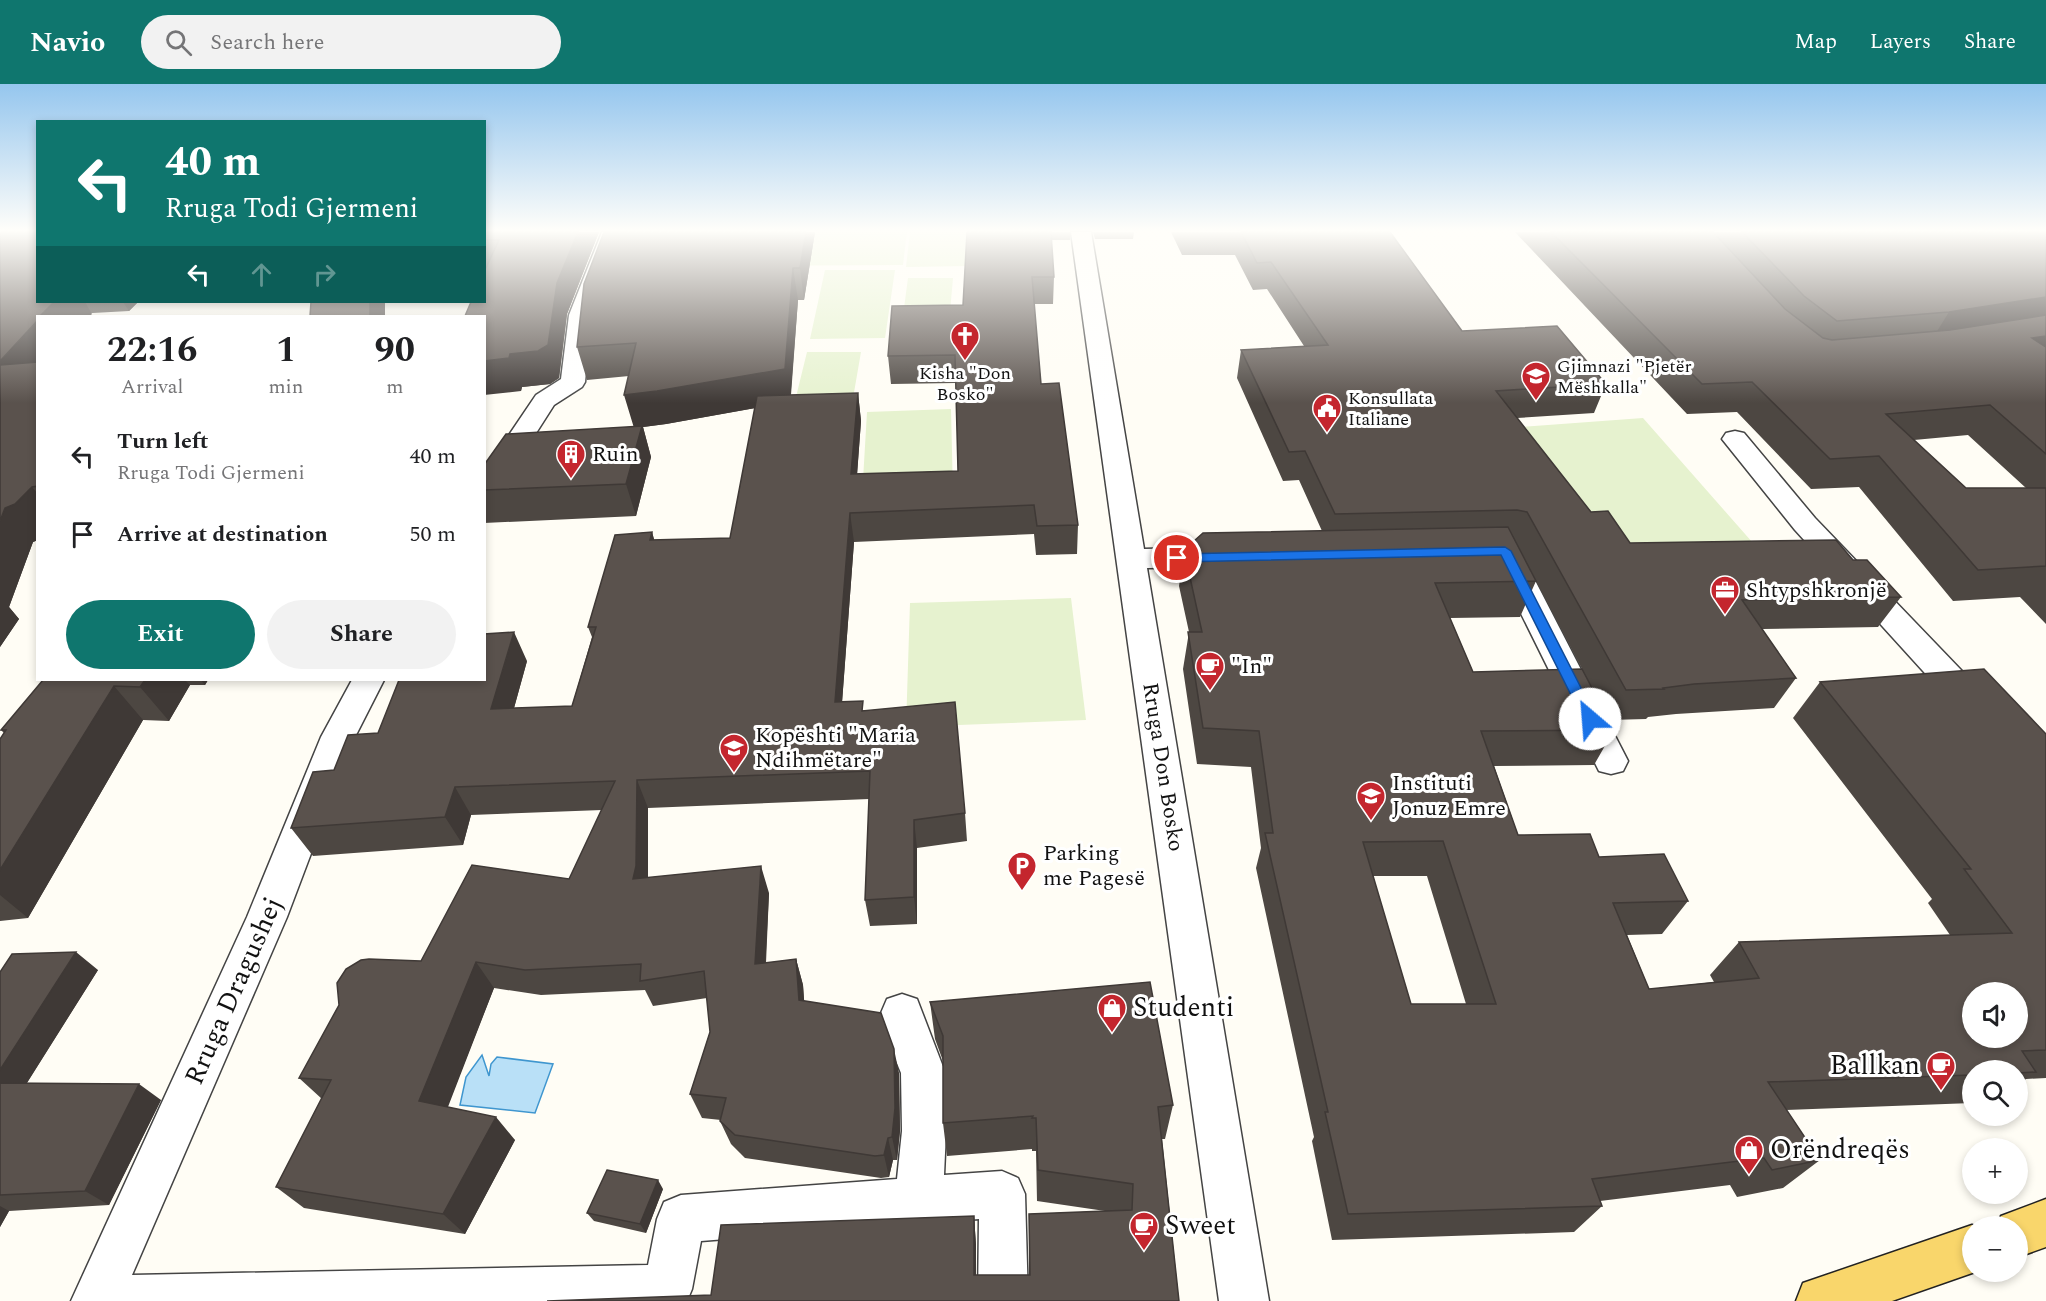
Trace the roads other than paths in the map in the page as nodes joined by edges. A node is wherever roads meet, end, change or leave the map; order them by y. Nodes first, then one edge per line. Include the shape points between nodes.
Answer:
1 (589, 289) edge
2 (1091, 289) edge
3 (1735, 439) dead end
4 (486, 490) edge
5 (1481, 551) edge
6 (1259, 556) edge
7 (1131, 559) junction
8 (367, 681) edge
9 (1989, 721) edge
10 (1611, 761) edge
11 (902, 1012) dead end
12 (919, 1201) junction
13 (2046, 1223) edge
14 (2028, 1229) edge
15 (1962, 1252) edge
16 (97, 1301) edge
17 (1003, 1301) edge
18 (1244, 1301) edge
19 (1821, 1301) edge

1 - 4 street via 580,315 573,382 545,400
2 - 7 street, Rruga Don Bosko
3 - 9 street via 1805,524
5 - 10 street via 1505,551
6 - 7 street
7 - 18 street, Rruga Don Bosko
8 - 16 street, Rruga Dragushej via 338,737 267,917
11 - 12 street via 923,1072
12 - 16 street via 681,1219 667,1289
12 - 17 street via 1002,1194
13 - 14 main road
15 - 19 main road

